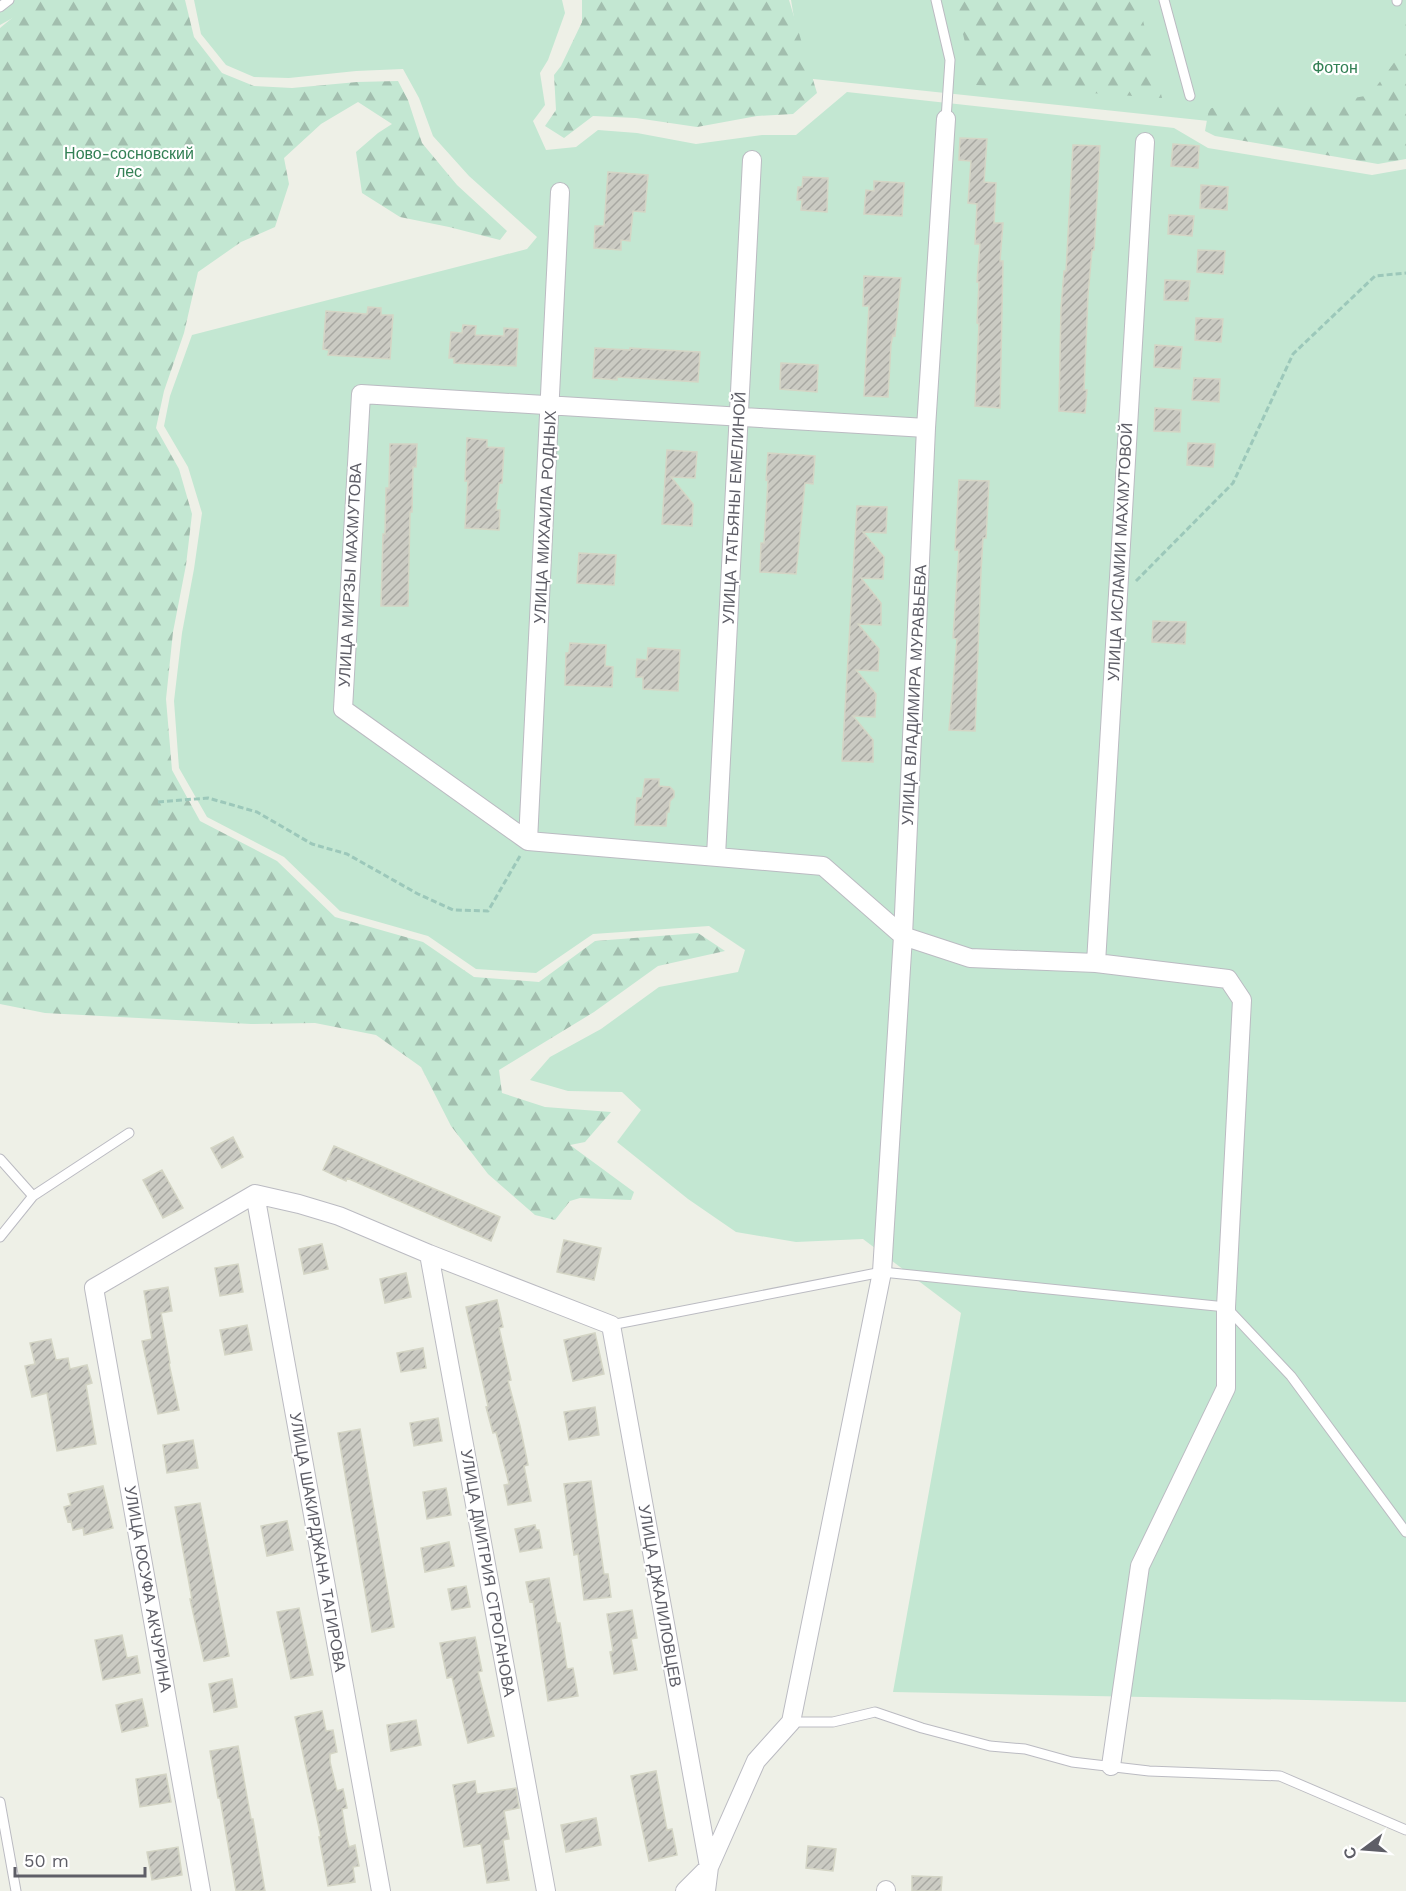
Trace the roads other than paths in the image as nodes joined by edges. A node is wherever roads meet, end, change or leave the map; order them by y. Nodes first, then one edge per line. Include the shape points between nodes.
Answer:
1 (9, 0) edge
2 (936, 0) edge
3 (1164, 0) edge
4 (0, 7) edge
5 (1190, 96) dead end
6 (946, 119) joint
7 (1145, 142) dead end
8 (752, 160) dead end
9 (560, 192) dead end
10 (550, 405) junction
11 (738, 417) junction
12 (926, 428) junction
13 (528, 841) junction
14 (716, 856) junction
15 (903, 936) junction
16 (1096, 963) junction
17 (129, 1133) dead end
18 (0, 1159) edge
19 (255, 1194) junction
20 (33, 1196) junction
21 (0, 1237) edge
22 (429, 1254) junction
23 (882, 1272) junction
24 (1226, 1307) junction
25 (611, 1325) junction
26 (1406, 1532) edge
27 (791, 1722) junction
28 (1111, 1766) junction
29 (0, 1802) edge
30 (1406, 1830) edge
31 (709, 1867) junction
32 (16, 1891) edge
33 (201, 1891) edge
34 (381, 1891) edge
35 (546, 1891) edge
36 (685, 1891) edge
37 (706, 1891) edge

1 - 4 lane
2 - 6 lane via 950,60
3 - 5 lane
6 - 12 street, УЛИЦА ВЛАДИМИРА МУРАВЬЕВА
7 - 16 street, УЛИЦА ИСЛАМИИ МАХМУТОВОЙ
8 - 11 street, УЛИЦА ТАТЬЯНЫ ЕМЕЛИНОЙ
9 - 10 street, УЛИЦА МИХАИЛА РОДНЫХ
10 - 11 street
10 - 13 street, УЛИЦА МИХАИЛА РОДНЫХ
10 - 13 street, УЛИЦА МИРЗЫ МАХМУТОВА via 361,394 343,709
11 - 12 street
11 - 14 street, УЛИЦА ТАТЬЯНЫ ЕМЕЛИНОЙ
12 - 15 street, УЛИЦА ВЛАДИМИРА МУРАВЬЕВА
13 - 14 street
14 - 15 street via 823,866
15 - 16 street via 970,958
15 - 23 street, УЛИЦА ВЛАДИМИРА МУРАВЬЕВА
16 - 24 street via 1228,979 1242,1000
17 - 20 lane
18 - 20 lane
19 - 22 street via 339,1216
19 - 33 street, УЛИЦА ЮСУФА АКЧУРИНА via 94,1288
19 - 34 street, УЛИЦА ШАКИРДЖАНА ТАГИРОВА
20 - 21 lane
22 - 25 street
22 - 35 street, УЛИЦА ДМИТРИЯ СТРОГАНОВА
23 - 24 lane
23 - 25 lane
23 - 27 street, УЛИЦА ВЛАДИМИРА МУРАВЬЕВА
24 - 26 lane via 1291,1376
24 - 28 street via 1226,1388 1140,1566
25 - 31 street, УЛИЦА ДЖАЛИЛОВЦЕВ
27 - 28 lane via 833,1722 875,1712 990,1746
27 - 31 street via 756,1761
28 - 30 lane via 1280,1776
29 - 32 lane
31 - 36 street
31 - 37 street

